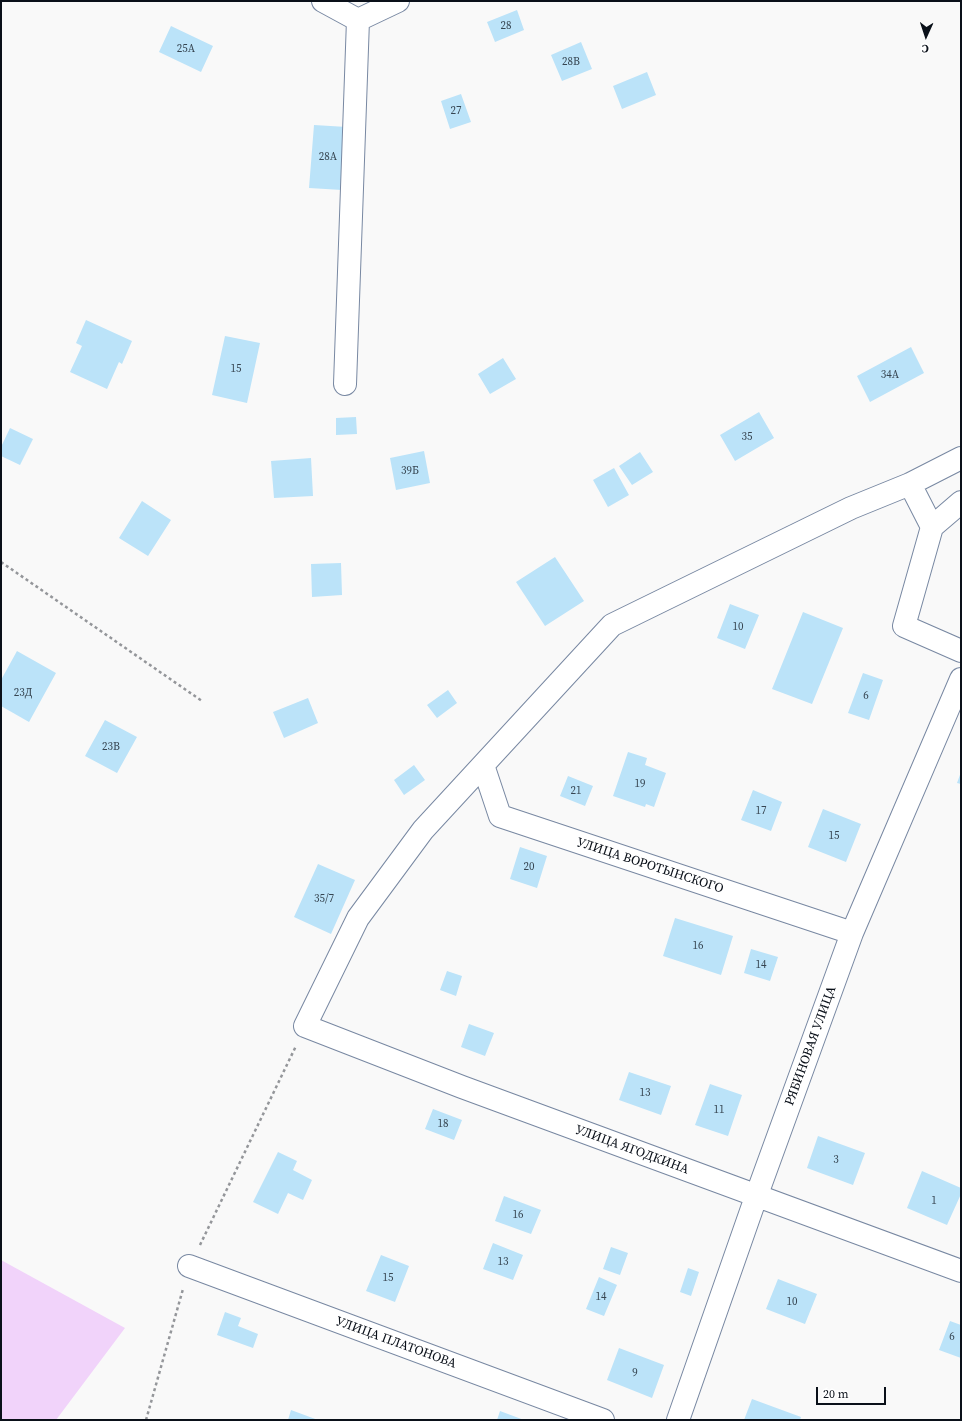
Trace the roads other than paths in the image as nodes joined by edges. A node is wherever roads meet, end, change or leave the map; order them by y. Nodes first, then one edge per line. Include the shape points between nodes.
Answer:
1 (323, 1) edge
2 (398, 1) edge
3 (358, 20) junction
4 (345, 384) dead end
5 (961, 458) edge
6 (910, 484) junction
7 (961, 502) edge
8 (932, 527) junction
9 (961, 651) edge
10 (961, 679) edge
11 (483, 765) junction
12 (852, 933) junction
13 (756, 1196) junction
14 (190, 1266) road end
15 (961, 1271) edge
16 (603, 1420) edge
17 (678, 1420) edge

1 - 3 street
2 - 3 street
3 - 4 street
5 - 6 street
6 - 8 street
6 - 11 street via 851,508 612,625
7 - 8 street
8 - 9 street via 904,626
10 - 12 street, РЯБИНОВАЯ УЛИЦА
11 - 12 street, УЛИЦА ВОРОТЫНСКОГО via 500,816
11 - 13 street, УЛИЦА ЯГОДКИНА via 423,830 358,918 305,1026
12 - 13 street, РЯБИНОВАЯ УЛИЦА
13 - 15 street, УЛИЦА ЯГОДКИНА
13 - 17 street, РЯБИНОВАЯ УЛИЦА
14 - 16 street, УЛИЦА ПЛАТОНОВА

